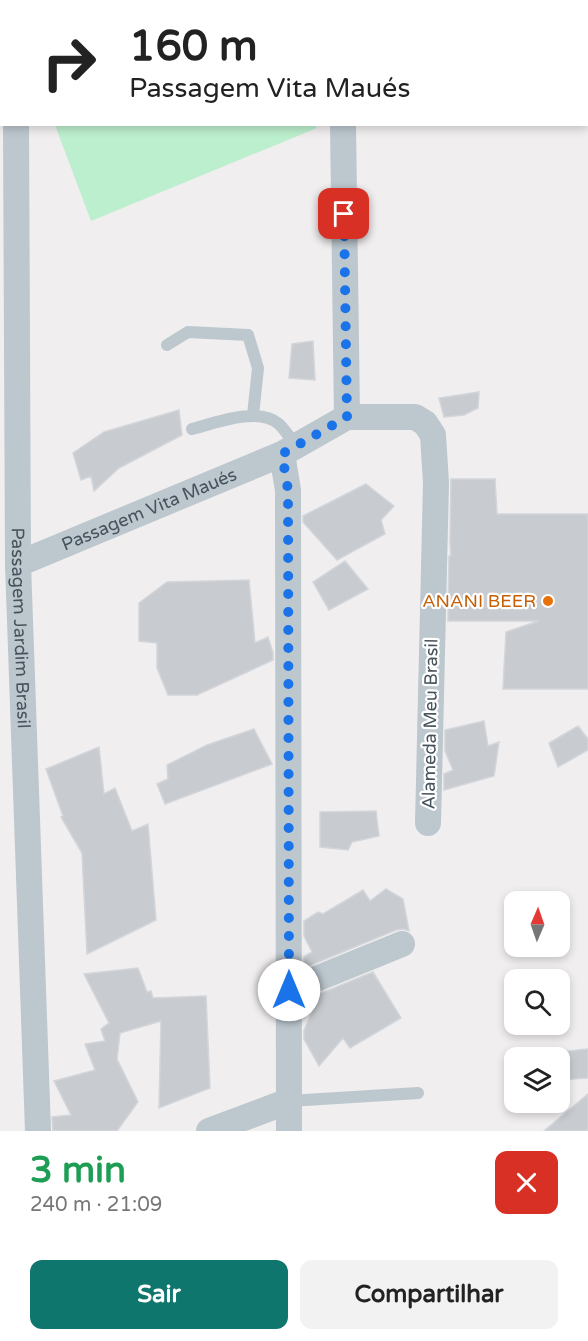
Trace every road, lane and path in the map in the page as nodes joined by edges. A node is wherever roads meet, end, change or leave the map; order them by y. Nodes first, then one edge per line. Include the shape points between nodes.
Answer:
1 (16, 126) edge
2 (343, 126) edge
3 (167, 345) dead end
4 (253, 415) junction
5 (347, 417) junction
6 (415, 417) joint
7 (192, 429) dead end
8 (289, 450) junction
9 (18, 564) junction
10 (428, 824) dead end
11 (402, 944) dead end
12 (289, 990) junction
13 (418, 1093) dead end
14 (289, 1101) junction
15 (38, 1131) edge
16 (208, 1131) edge
17 (289, 1131) edge

1 - 9 street, Passagem Jardim Brasil
2 - 5 street
3 - 4 lane via 188,332 248,335 258,368
4 - 7 lane
4 - 8 lane via 277,422
5 - 6 street, Passagem Vita Maués
5 - 8 street, Passagem Vita Maués
6 - 10 street, Alameda Meu Brasil via 433,435 435,450
8 - 9 street, Passagem Vita Maués
8 - 12 street
9 - 15 street, Passagem Jardim Brasil
11 - 12 street
12 - 14 street
13 - 14 lane
14 - 16 street
14 - 17 street

